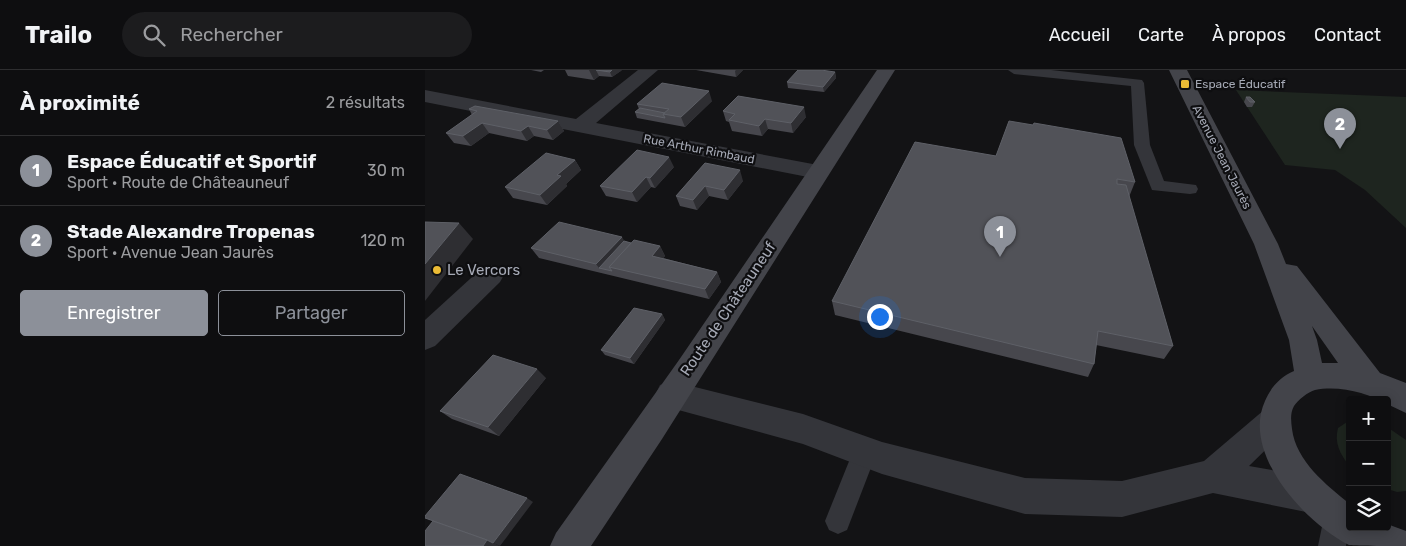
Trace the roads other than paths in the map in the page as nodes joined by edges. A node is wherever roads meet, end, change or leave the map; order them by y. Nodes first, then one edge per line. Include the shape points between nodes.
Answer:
1 (649, 70) edge
2 (886, 70) edge
3 (1014, 70) edge
4 (1178, 70) edge
5 (425, 96) edge
6 (580, 126) junction
7 (818, 172) junction
8 (1190, 189) dead end
9 (1266, 244) junction
10 (491, 275) dead end
11 (425, 338) edge
12 (1310, 378) junction
13 (1370, 383) junction
14 (671, 395) junction
15 (1406, 399) edge
16 (1275, 420) junction
17 (865, 452) junction
18 (1213, 476) junction
19 (1311, 495) junction
20 (838, 521) dead end
21 (1343, 529) edge
22 (1391, 545) edge
23 (569, 546) edge

1 - 6 street
2 - 7 main road, Route de Châteauneuf
3 - 8 lane via 1137,83 1142,145 1158,186
4 - 9 main road, Avenue Jean Jaurès
5 - 6 street, Rue Arthur Rimbaud
6 - 7 street, Rue Arthur Rimbaud
7 - 14 main road, Route de Châteauneuf
9 - 12 main road, Avenue Jean Jaurès via 1303,340
9 - 13 main road, Avenue Jean Jaurès
10 - 11 street
12 - 13 main road via 1334,376
12 - 16 main road via 1292,387 1279,401
13 - 15 main road
14 - 17 street via 803,429
14 - 23 main road, Route de Châteauneuf
16 - 18 street
16 - 19 main road via 1279,445 1292,470
17 - 18 street via 1025,496 1122,500
17 - 20 lane
18 - 19 street
19 - 21 main road
21 - 22 main road

